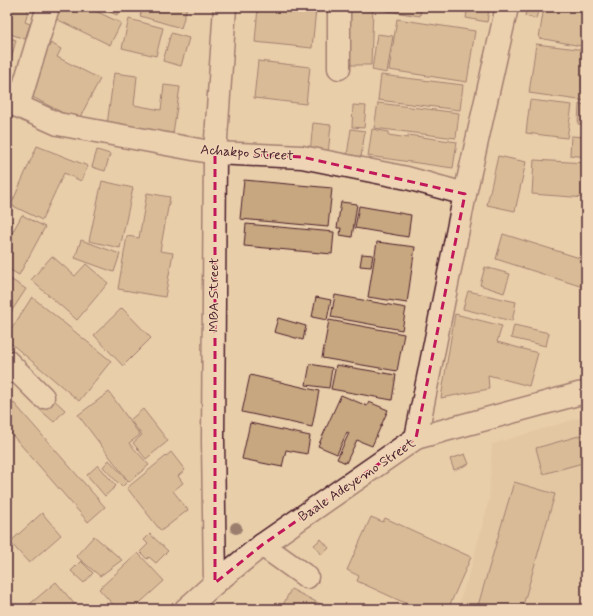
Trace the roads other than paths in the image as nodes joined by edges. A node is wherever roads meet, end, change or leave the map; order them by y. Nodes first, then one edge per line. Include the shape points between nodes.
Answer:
1 (48, 7) edge
2 (226, 7) edge
3 (339, 7) edge
4 (507, 7) edge
5 (339, 68) dead end
6 (13, 104) edge
7 (215, 153) junction
8 (465, 194) junction
9 (7, 361) edge
10 (586, 393) edge
11 (43, 397) dead end
12 (416, 438) junction
13 (262, 545) junction
14 (307, 577) dead end
15 (215, 583) junction
16 (186, 609) edge

1 - 6 street
2 - 7 street, MBA Street
3 - 5 street
4 - 8 street
6 - 7 street, Achakpo Street via 58,124
7 - 8 street, Achakpo Street via 302,157 407,178
7 - 15 street, MBA Street via 212,440
8 - 12 street
9 - 11 street
10 - 12 street, Baale Adeyemo Street
12 - 13 street, Baale Adeyemo Street
13 - 14 street
13 - 15 street, Baale Adeyemo Street
15 - 16 street, Baale Adeyemo Street

